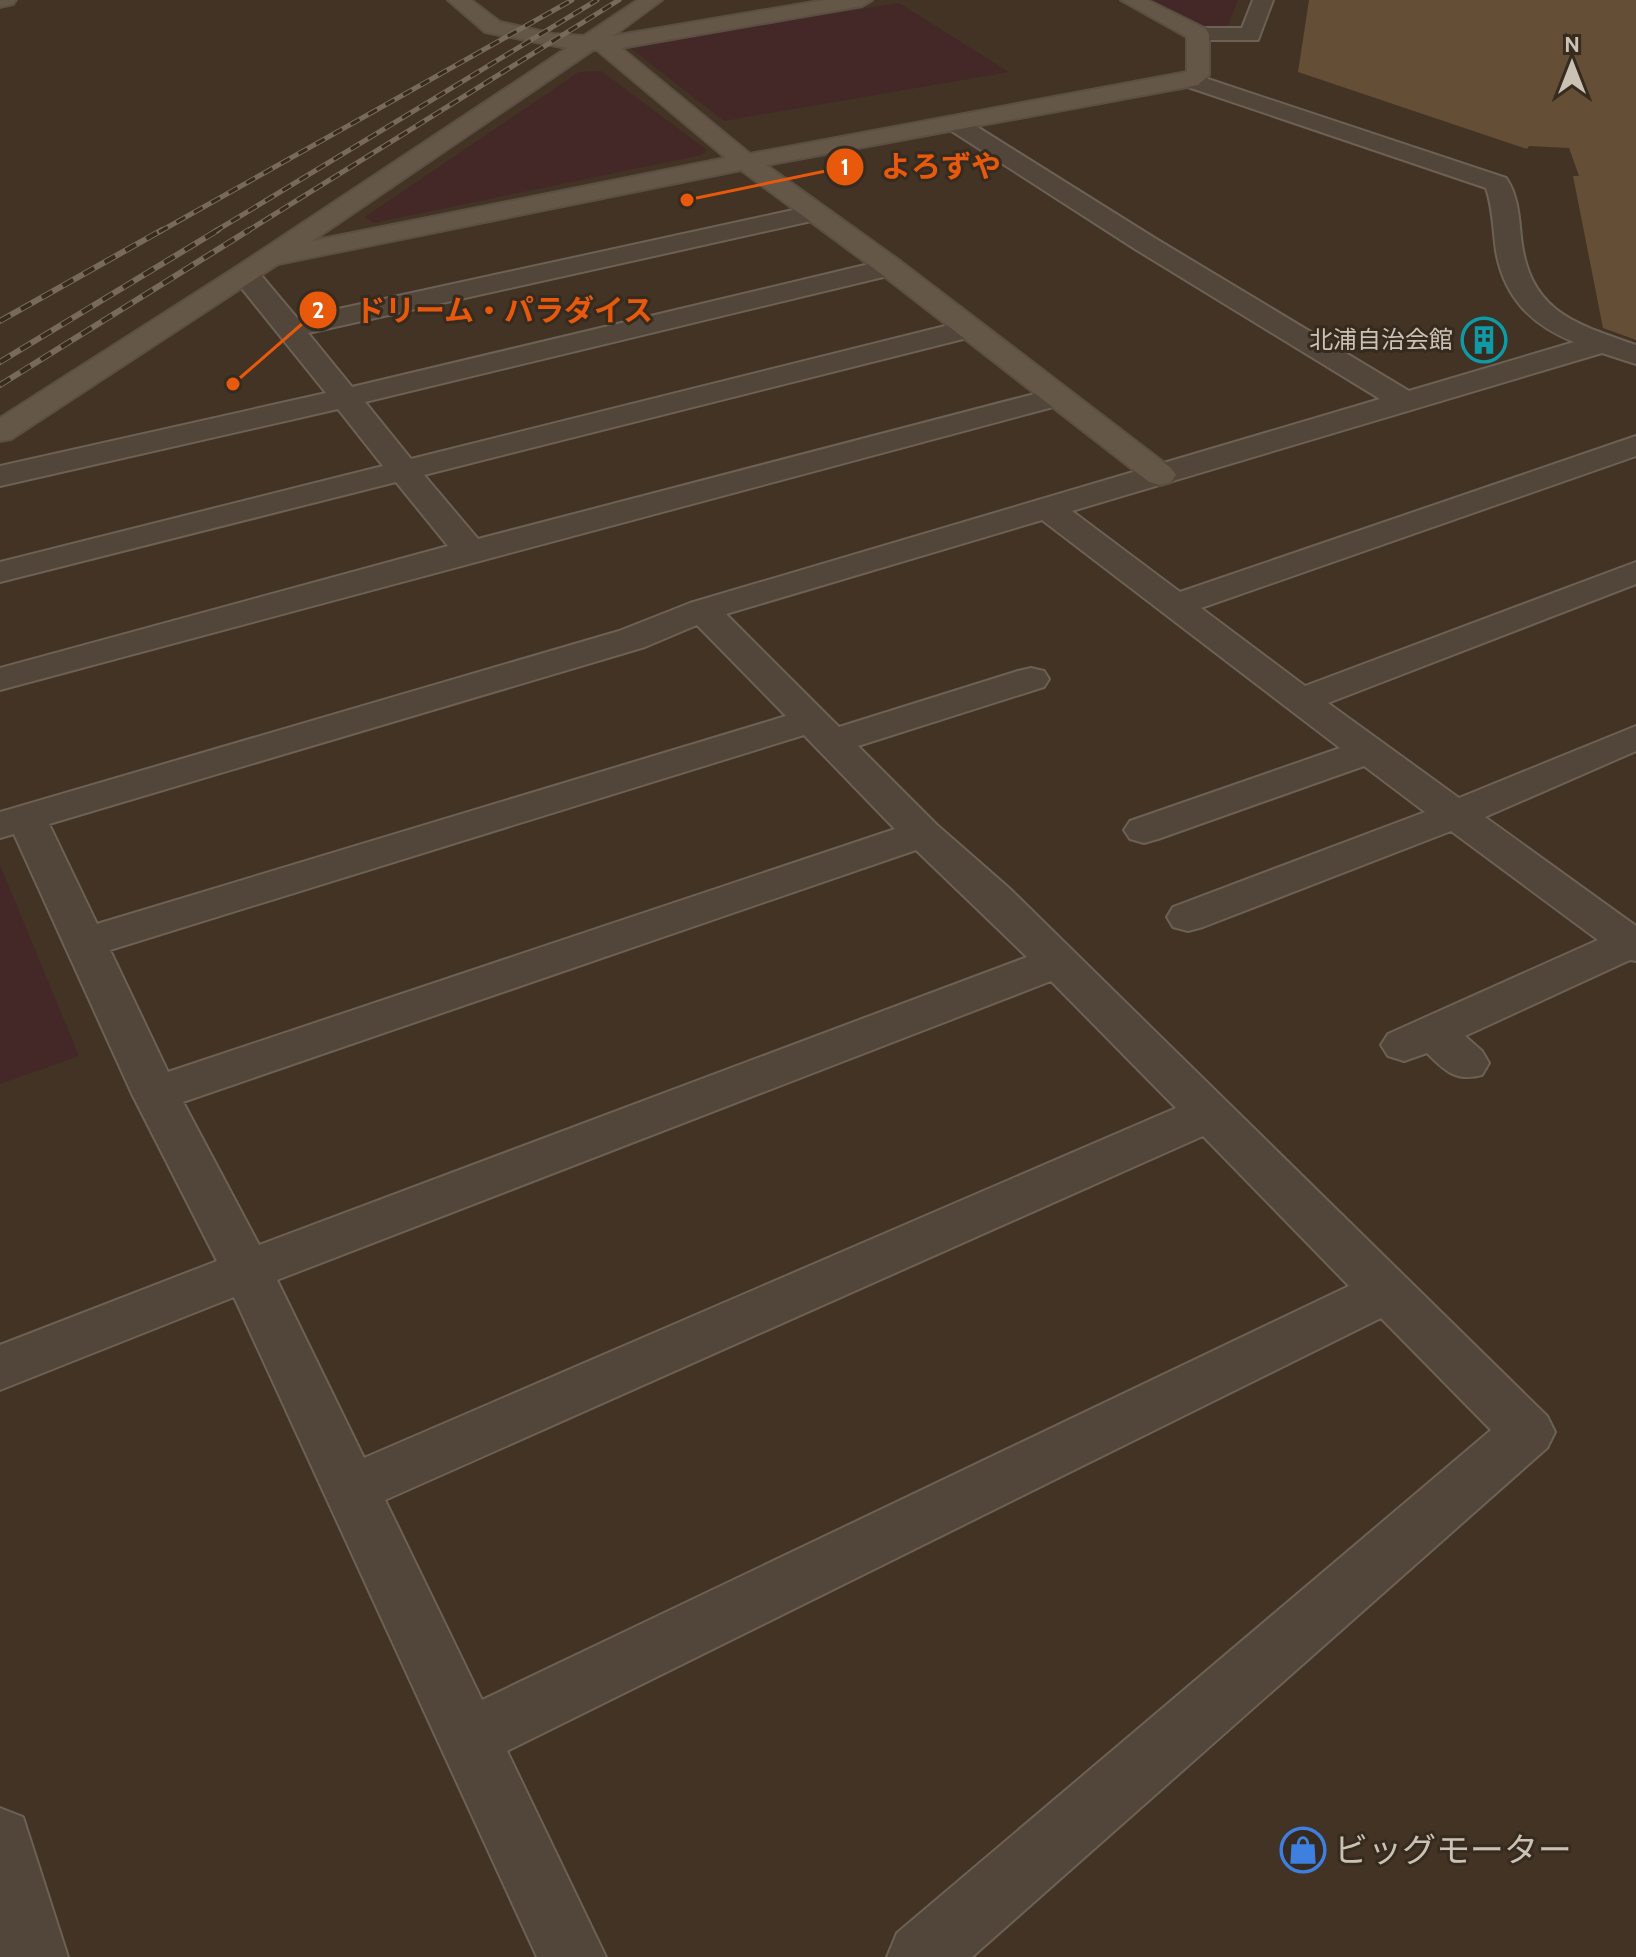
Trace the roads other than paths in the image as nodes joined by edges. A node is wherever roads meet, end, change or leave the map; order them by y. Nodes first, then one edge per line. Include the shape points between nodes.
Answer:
1 (458, 0) edge
2 (652, 0) edge
3 (862, 0) edge
4 (1131, 0) edge
5 (1263, 0) edge
6 (1198, 34) junction
7 (594, 43) junction
8 (1190, 80) junction
9 (955, 123) junction
10 (745, 162) junction
11 (816, 213) junction
12 (271, 257) junction
13 (890, 267) junction
14 (245, 274) junction
15 (291, 328) junction
16 (969, 329) junction
17 (1603, 343) junction
18 (1636, 355) edge
19 (1057, 397) junction
20 (345, 398) junction
21 (1407, 403) junction
22 (0, 432) edge
23 (1636, 445) edge
24 (402, 472) junction
25 (1160, 475) junction
26 (0, 476) edge
27 (1048, 508) junction
28 (470, 551) junction
29 (0, 572) edge
30 (1636, 572) edge
31 (1175, 605) junction
32 (702, 610) junction
33 (0, 679) edge
34 (1031, 679) dead end
35 (1301, 701) junction
36 (821, 731) junction
37 (1636, 737) edge
38 (1368, 751) junction
39 (1454, 815) junction
40 (13, 821) edge
41 (1144, 830) dead end
42 (923, 834) junction
43 (1188, 917) dead end
44 (84, 943) junction
45 (1634, 943) edge
46 (1057, 962) junction
47 (1466, 1063) dead end
48 (155, 1094) junction
49 (1210, 1113) junction
50 (247, 1270) junction
51 (1387, 1291) junction
52 (0, 1368) edge
53 (349, 1490) junction
54 (468, 1738) junction
55 (0, 1840) edge
56 (34, 1957) edge
57 (572, 1957) edge
58 (921, 1957) edge

1 - 7 street via 493,27
2 - 7 street
3 - 7 street
4 - 6 street
5 - 6 street via 1250,35
6 - 8 street via 1198,75
7 - 10 street
7 - 12 street
8 - 9 street
8 - 17 street via 1497,183 1506,202 1518,289 1537,314
9 - 10 street
9 - 21 street
10 - 11 street
10 - 12 street
11 - 13 street
11 - 15 street
12 - 14 street
13 - 16 street
13 - 20 street
14 - 15 street
14 - 22 street
15 - 20 street
16 - 19 street
16 - 24 street
17 - 18 street
17 - 21 street
19 - 25 street
19 - 28 street
20 - 24 street
20 - 26 street
21 - 25 street
23 - 31 street
24 - 28 street
24 - 29 street
25 - 27 street
27 - 31 street
27 - 32 street
28 - 33 street
30 - 35 street
31 - 35 street
32 - 36 street
32 - 40 street via 632,639
34 - 36 street
35 - 38 street
36 - 42 street
36 - 44 street
37 - 39 street
38 - 39 street
38 - 41 street
39 - 43 street
39 - 45 street
40 - 44 street
42 - 46 street
42 - 48 street
44 - 48 street
45 - 47 street via 1418,1039
46 - 49 street
46 - 50 street
48 - 50 street
49 - 51 street
49 - 53 street
50 - 52 street
50 - 53 street
51 - 54 street
51 - 58 street via 1528,1432
53 - 54 street
54 - 57 street
55 - 56 street

